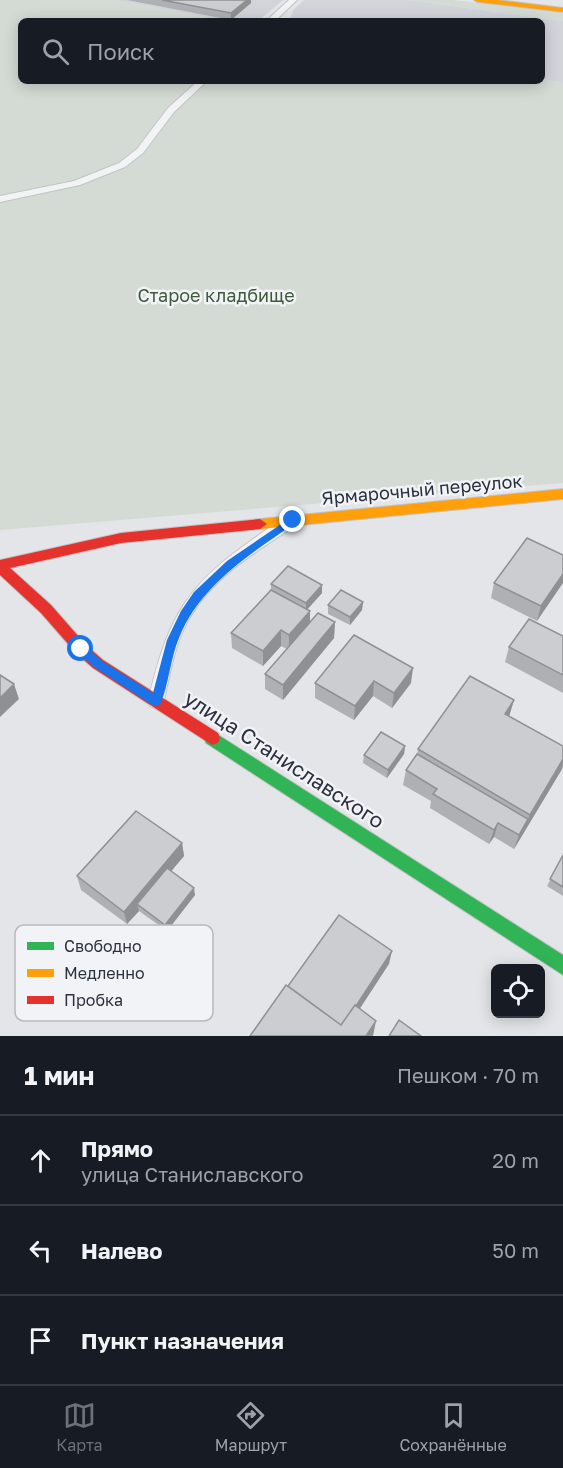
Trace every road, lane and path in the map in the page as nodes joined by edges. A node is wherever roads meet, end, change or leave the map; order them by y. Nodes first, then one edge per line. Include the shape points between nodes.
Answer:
1 (293, 0) edge
2 (478, 0) edge
3 (563, 10) edge
4 (273, 18) edge
5 (200, 84) edge
6 (0, 199) edge
7 (563, 494) edge
8 (293, 520) junction
9 (0, 566) edge
10 (156, 701) junction
11 (563, 966) edge

1 - 4 lane
2 - 3 street
5 - 6 lane via 171,110 140,151 122,165 77,183
7 - 8 street, Ярмарочный переулок
8 - 9 street, Ярмарочный переулок via 121,538
8 - 10 lane via 230,564 198,595 172,640
9 - 10 street, улица Станиславского via 90,656
10 - 11 street, улица Станиславского

